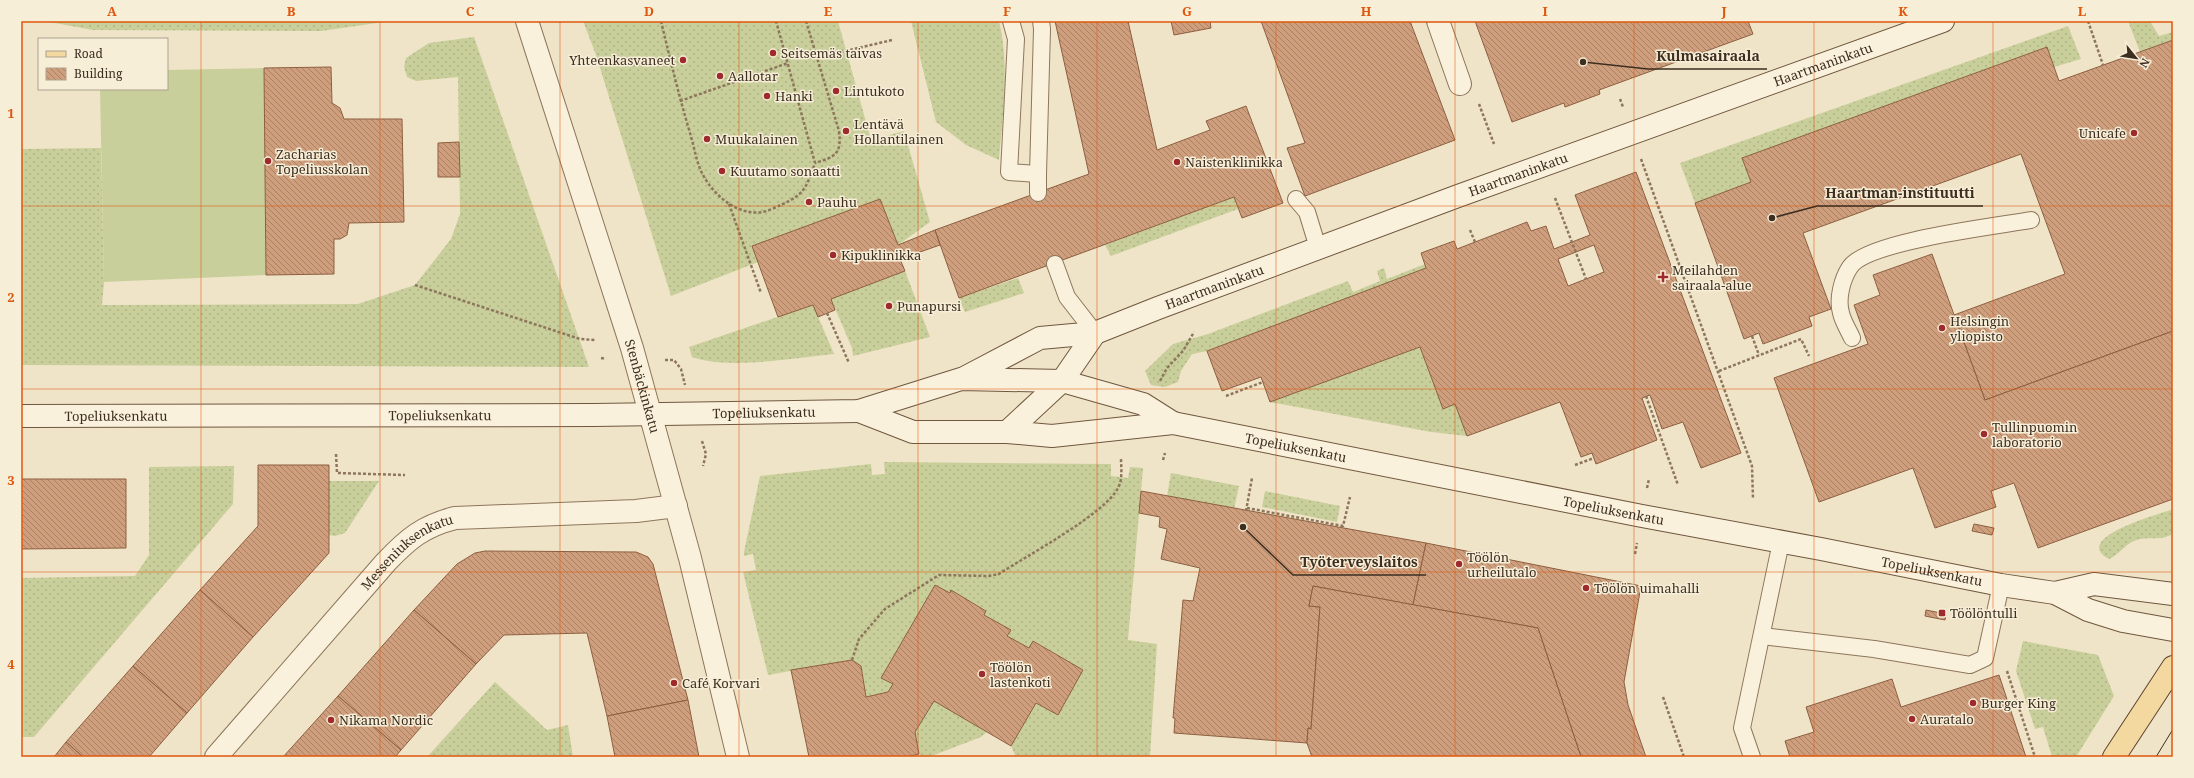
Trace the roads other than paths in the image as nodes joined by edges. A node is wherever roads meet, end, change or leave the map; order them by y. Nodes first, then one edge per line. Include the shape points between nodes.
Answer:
1 (526, 21) edge
2 (1011, 21) edge
3 (1040, 21) edge
4 (1438, 21) edge
5 (1943, 21) edge
6 (1468, 90) road end
7 (1038, 174) junction
8 (1038, 193) dead end
9 (1296, 199) dead end
10 (2032, 220) dead end
11 (1318, 248) junction
12 (1055, 264) dead end
13 (1095, 334) junction
14 (1852, 338) dead end
15 (961, 379) junction
16 (1062, 381) junction
17 (859, 411) junction
18 (650, 414) junction
19 (21, 416) edge
20 (1173, 423) junction
21 (1007, 432) junction
22 (676, 506) junction
23 (1781, 542) junction
24 (2001, 585) junction
25 (2055, 593) junction
26 (2173, 594) edge
27 (2173, 630) edge
28 (1762, 636) junction
29 (2173, 667) edge
30 (216, 757) edge
31 (738, 757) edge
32 (1752, 757) edge
33 (2114, 757) edge

1 - 18 main road, Stenbäckinkatu via 629,337
2 - 7 lane via 1016,38 1009,172
3 - 7 lane via 1042,29
4 - 6 main road
5 - 11 main road, Haartmaninkatu
7 - 8 lane
9 - 11 lane via 1307,212
10 - 14 lane via 1920,239 1866,254 1850,266 1840,289 1841,313
11 - 13 main road, Haartmaninkatu
12 - 13 lane via 1067,297
13 - 15 main road, Haartmaninkatu via 1040,338
13 - 16 main road
15 - 16 main road, Topeliuksenkatu
15 - 17 main road, Topeliuksenkatu
16 - 20 main road, Topeliuksenkatu via 1143,404
16 - 21 main road
17 - 18 main road, Topeliuksenkatu
17 - 21 main road, Topeliuksenkatu via 913,432
18 - 19 main road, Topeliuksenkatu
18 - 22 main road, Stenbäckinkatu
20 - 21 main road, Topeliuksenkatu via 1052,436
20 - 23 main road, Topeliuksenkatu
22 - 30 main road, Messeniuksenkatu via 636,511 455,518 434,523 410,537 386,562
22 - 31 main road, Stenbäckinkatu
23 - 24 main road, Topeliuksenkatu
23 - 28 lane
24 - 25 main road, Topeliuksenkatu
24 - 28 lane via 1985,658 1970,665 1874,649
25 - 26 main road, Topeliuksenkatu via 2094,584
25 - 27 main road, Topeliuksenkatu via 2088,610 2123,621
28 - 32 lane via 1742,728
29 - 33 main road

